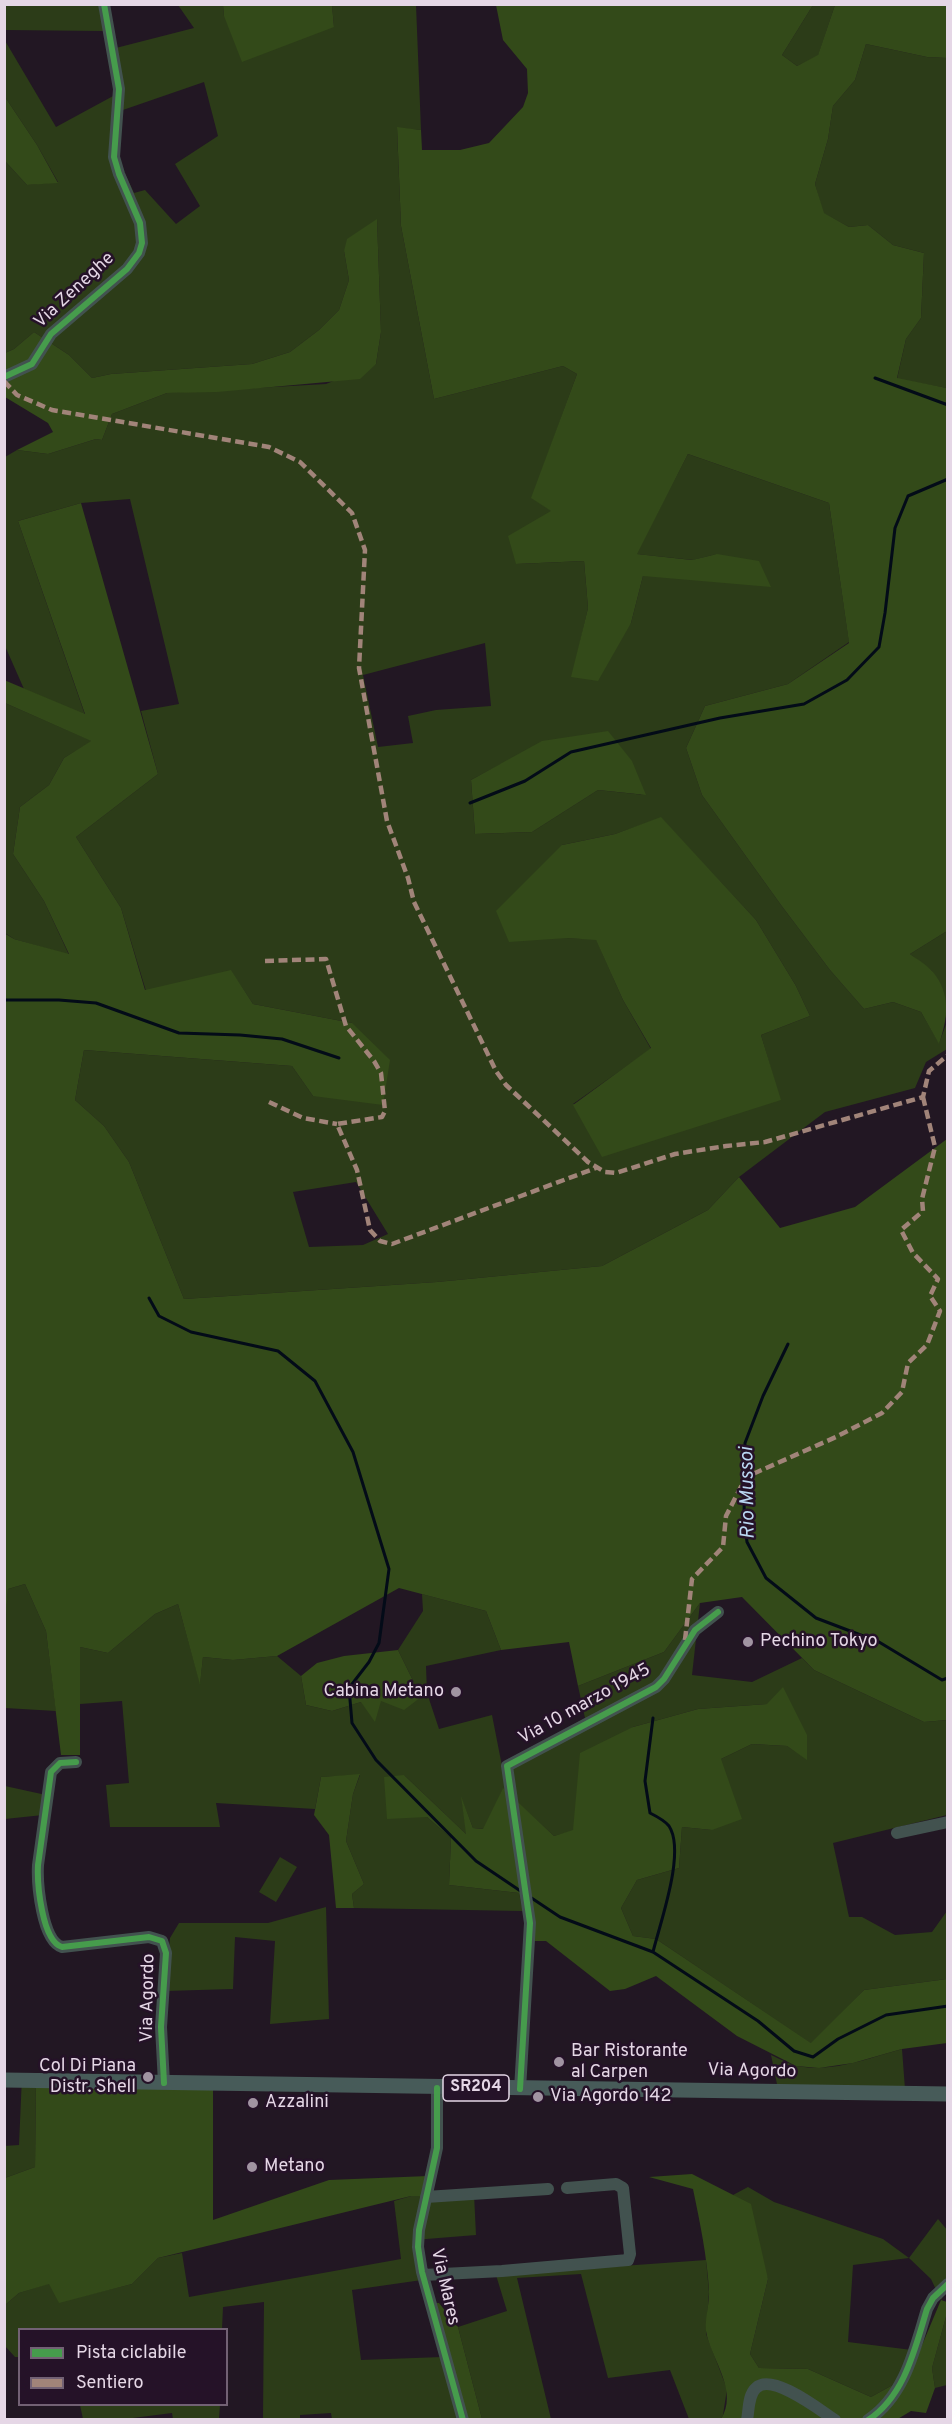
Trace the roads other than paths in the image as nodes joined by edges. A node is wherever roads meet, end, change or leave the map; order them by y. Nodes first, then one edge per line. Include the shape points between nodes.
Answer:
1 (104, 4) edge
2 (4, 377) edge
3 (718, 1612) dead end
4 (76, 1762) dead end
5 (948, 1822) edge
6 (897, 1833) dead end
7 (4, 2080) edge
8 (164, 2083) junction
9 (437, 2088) junction
10 (520, 2089) junction
11 (948, 2094) edge
12 (567, 2188) dead end
13 (548, 2189) dead end
14 (426, 2198) junction
15 (423, 2275) junction
16 (948, 2284) edge
17 (463, 2420) edge
18 (747, 2420) edge
19 (836, 2420) edge
20 (868, 2420) edge

1 - 2 street, Via Zeneghe via 119,89 114,157 140,223 142,243 127,269 51,334 32,364
3 - 10 street, Via 10 marzo 1945 via 695,1630 656,1687 507,1766 530,1923
4 - 8 street, Via Agordo via 60,1763 51,1772 38,1865 46,1924 53,1941 62,1947 149,1937 162,1941 166,1953 161,2027
5 - 6 street
7 - 8 main road, Via Agordo / SR204
8 - 9 main road, Via Agordo / SR204
9 - 10 main road, Via Agordo / SR204
9 - 14 street, Via Mares via 437,2148
10 - 11 main road, Via Agordo / SR204
12 - 15 street, Via Mares via 616,2184 623,2188 630,2254 627,2260
13 - 14 street
14 - 15 street, Via Mares via 418,2247
15 - 17 street, Via Mares
16 - 20 street via 927,2309 900,2385 880,2412
18 - 19 street via 753,2390 766,2384 787,2390

